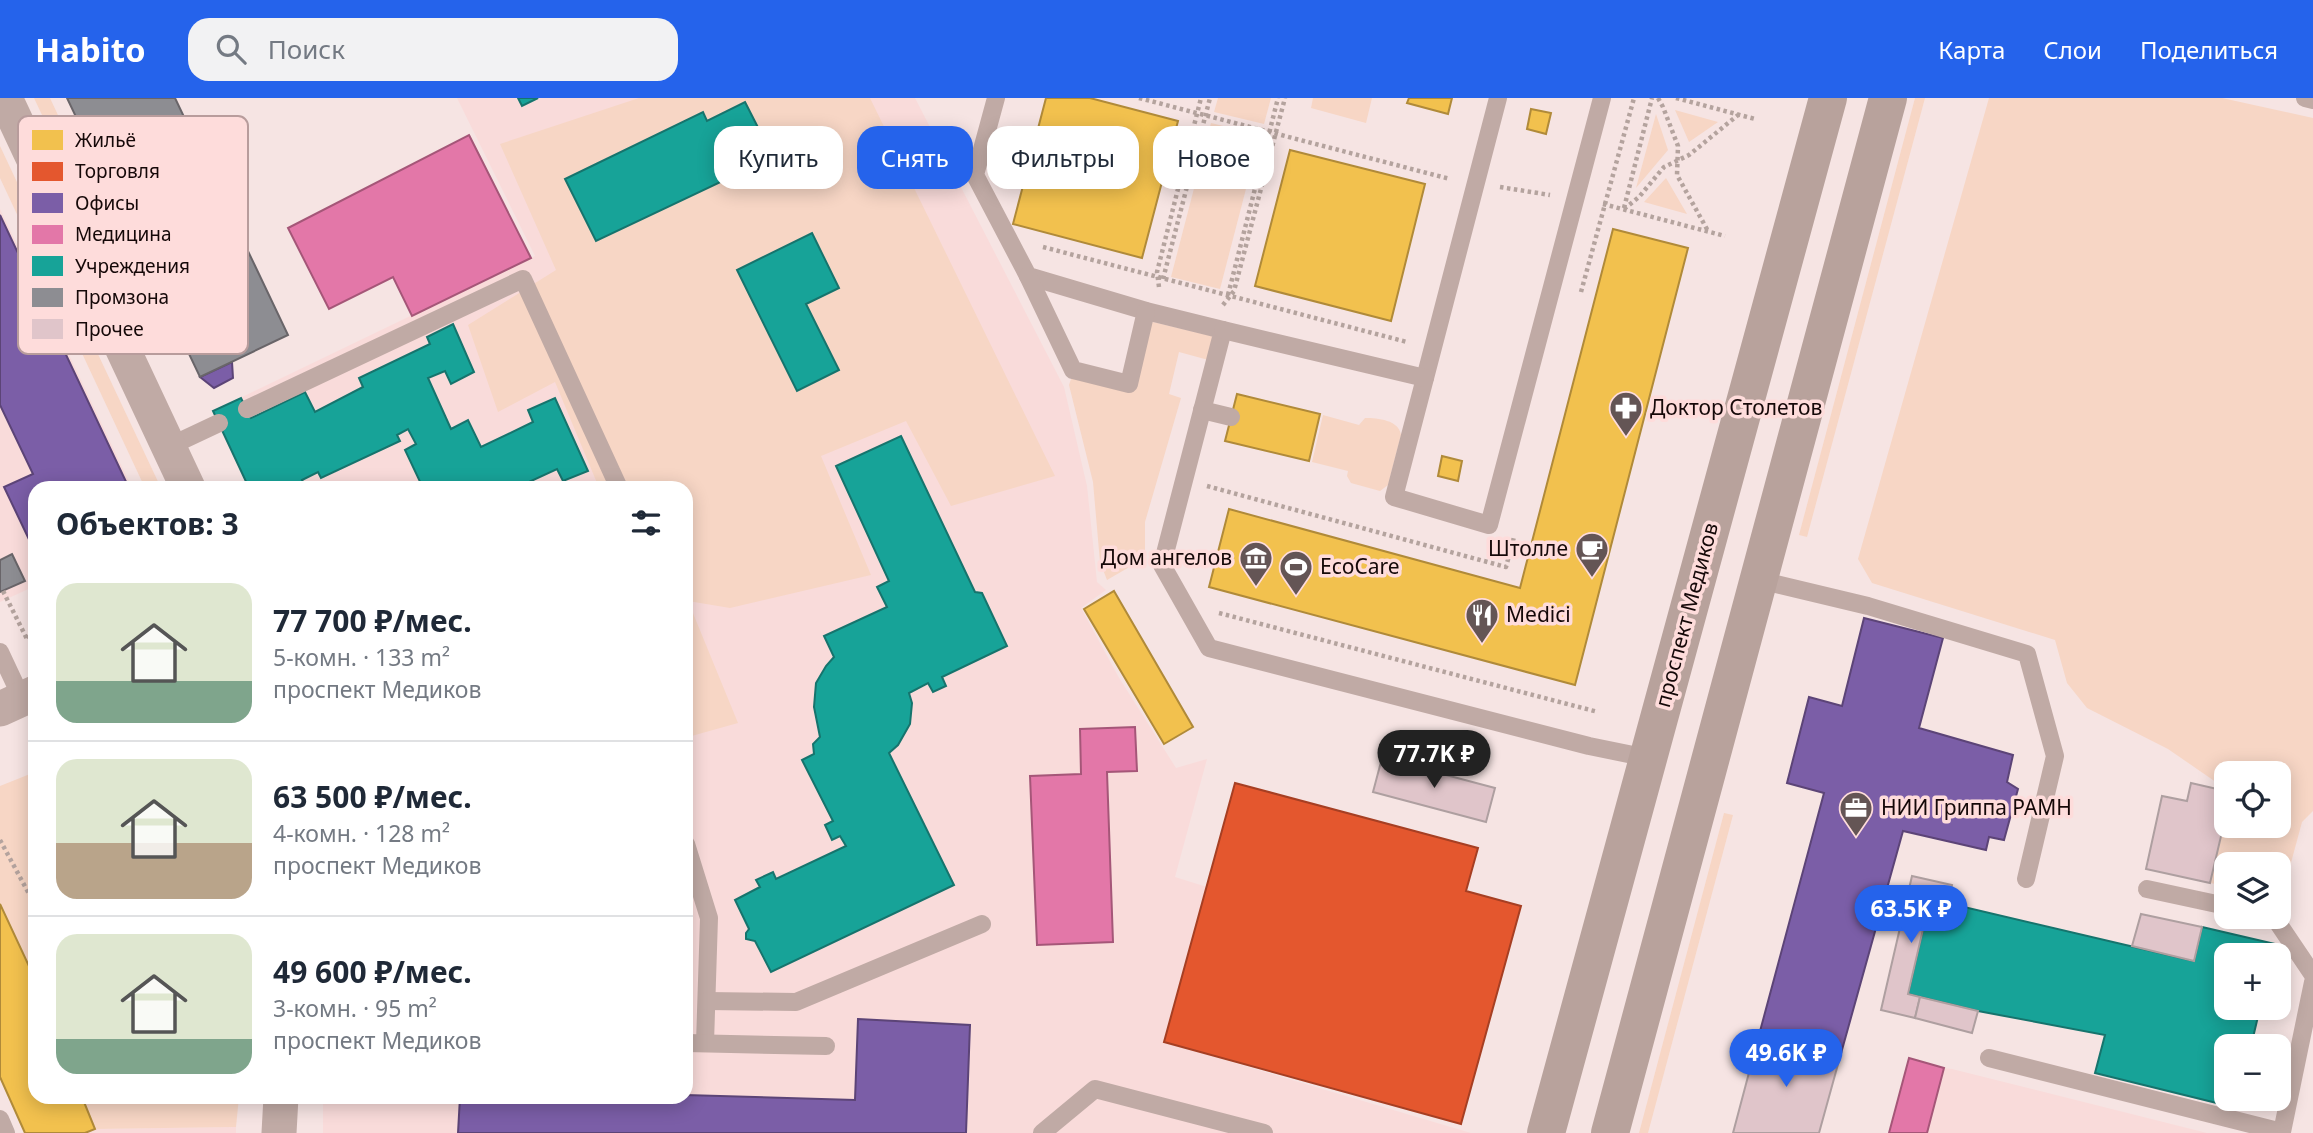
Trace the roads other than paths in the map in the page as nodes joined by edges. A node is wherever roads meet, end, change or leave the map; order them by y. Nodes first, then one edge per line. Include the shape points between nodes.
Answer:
1 (5, 98) edge
2 (996, 98) edge
3 (1499, 98) edge
4 (1602, 98) edge
5 (1828, 98) edge
6 (1888, 98) edge
7 (2305, 98) edge
8 (2313, 100) edge
9 (18, 126) edge
10 (1028, 276) junction
11 (1146, 311) junction
12 (1223, 330) junction
13 (125, 354) edge
14 (1425, 378) junction
15 (247, 409) dead end
16 (1202, 410) junction
17 (1231, 417) dead end
18 (219, 423) dead end
19 (169, 447) junction
20 (185, 481) edge
21 (616, 481) edge
22 (1759, 580) junction
23 (0, 652) edge
24 (19, 700) edge
25 (1648, 758) junction
26 (693, 867) edge
27 (2026, 879) dead end
28 (2147, 889) dead end
29 (2214, 903) edge
30 (982, 925) dead end
31 (2282, 929) edge
32 (2313, 975) edge
33 (2313, 982) edge
34 (707, 1001) junction
35 (2309, 1027) edge
36 (693, 1043) edge
37 (705, 1043) junction
38 (826, 1046) dead end
39 (1989, 1058) dead end
40 (281, 1104) edge
41 (0, 1119) edge
42 (6, 1133) edge
43 (279, 1133) edge
44 (1042, 1133) edge
45 (1265, 1133) edge
46 (1546, 1133) edge
47 (1610, 1133) edge
48 (2282, 1133) edge

1 - 9 street
2 - 10 lane via 975,175
3 - 14 lane
4 - 14 lane via 1489,525 1394,497
5 - 25 main road, проспект Медиков
6 - 22 main road
7 - 8 lane
10 - 11 lane
10 - 11 lane via 1073,370 1129,384
11 - 12 lane
12 - 14 lane
12 - 16 lane
13 - 19 street
15 - 21 lane via 523,279
16 - 17 lane
16 - 25 lane via 1162,565 1209,648
18 - 19 lane
19 - 20 street
22 - 27 lane via 1868,606 2027,654 2055,757
22 - 47 main road
23 - 24 lane
25 - 46 main road, проспект Медиков
26 - 34 lane via 709,918
28 - 29 lane
30 - 34 lane via 796,1002
31 - 32 lane
33 - 35 lane
34 - 37 lane
35 - 48 lane
36 - 37 lane
37 - 38 lane
39 - 48 lane
40 - 43 street
41 - 42 lane
44 - 45 lane via 1095,1089

